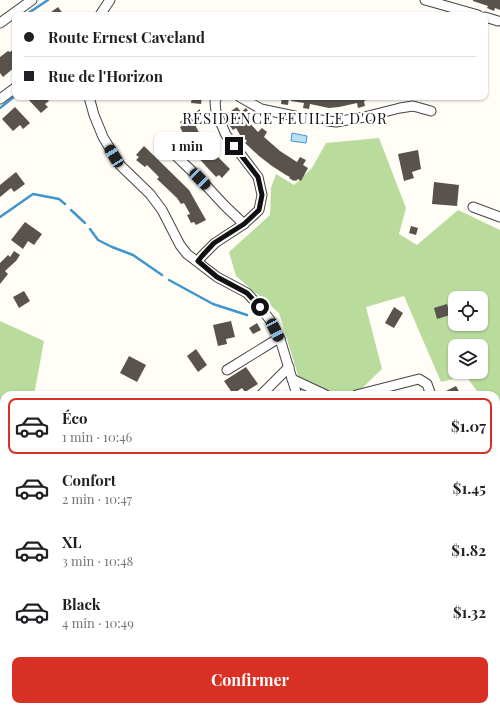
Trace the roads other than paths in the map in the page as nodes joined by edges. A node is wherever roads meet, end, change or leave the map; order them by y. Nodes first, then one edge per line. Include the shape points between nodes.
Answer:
1 (32, 0) edge
2 (110, 0) edge
3 (425, 0) edge
4 (15, 12) edge
5 (102, 12) edge
6 (467, 12) edge
7 (12, 14) edge
8 (488, 18) edge
9 (498, 21) dead end
10 (0, 23) edge
11 (12, 90) edge
12 (0, 99) edge
13 (89, 100) edge
14 (216, 100) edge
15 (245, 100) edge
16 (431, 112) dead end
17 (170, 150) dead end
18 (473, 207) dead end
19 (500, 217) edge
20 (244, 224) junction
21 (198, 261) junction
22 (280, 339) junction
23 (289, 367) junction
24 (228, 370) dead end
25 (292, 379) junction
26 (265, 391) edge
27 (296, 391) edge
28 (318, 391) edge
29 (372, 391) edge
30 (430, 391) edge

1 - 4 street
2 - 5 street
3 - 6 street
7 - 10 street
8 - 9 street
11 - 12 street
13 - 21 street via 103,137 120,165 150,194 162,210 180,245 187,254
14 - 20 street via 216,112 226,135 258,177 262,195 259,210
15 - 16 street via 261,109 336,122 414,106
17 - 20 street
18 - 19 street
20 - 21 street via 214,243
21 - 22 street via 217,277 247,293 270,320
22 - 23 street
22 - 24 street
23 - 25 street
23 - 26 street
25 - 27 street
25 - 28 street
29 - 30 street via 419,379 427,384

